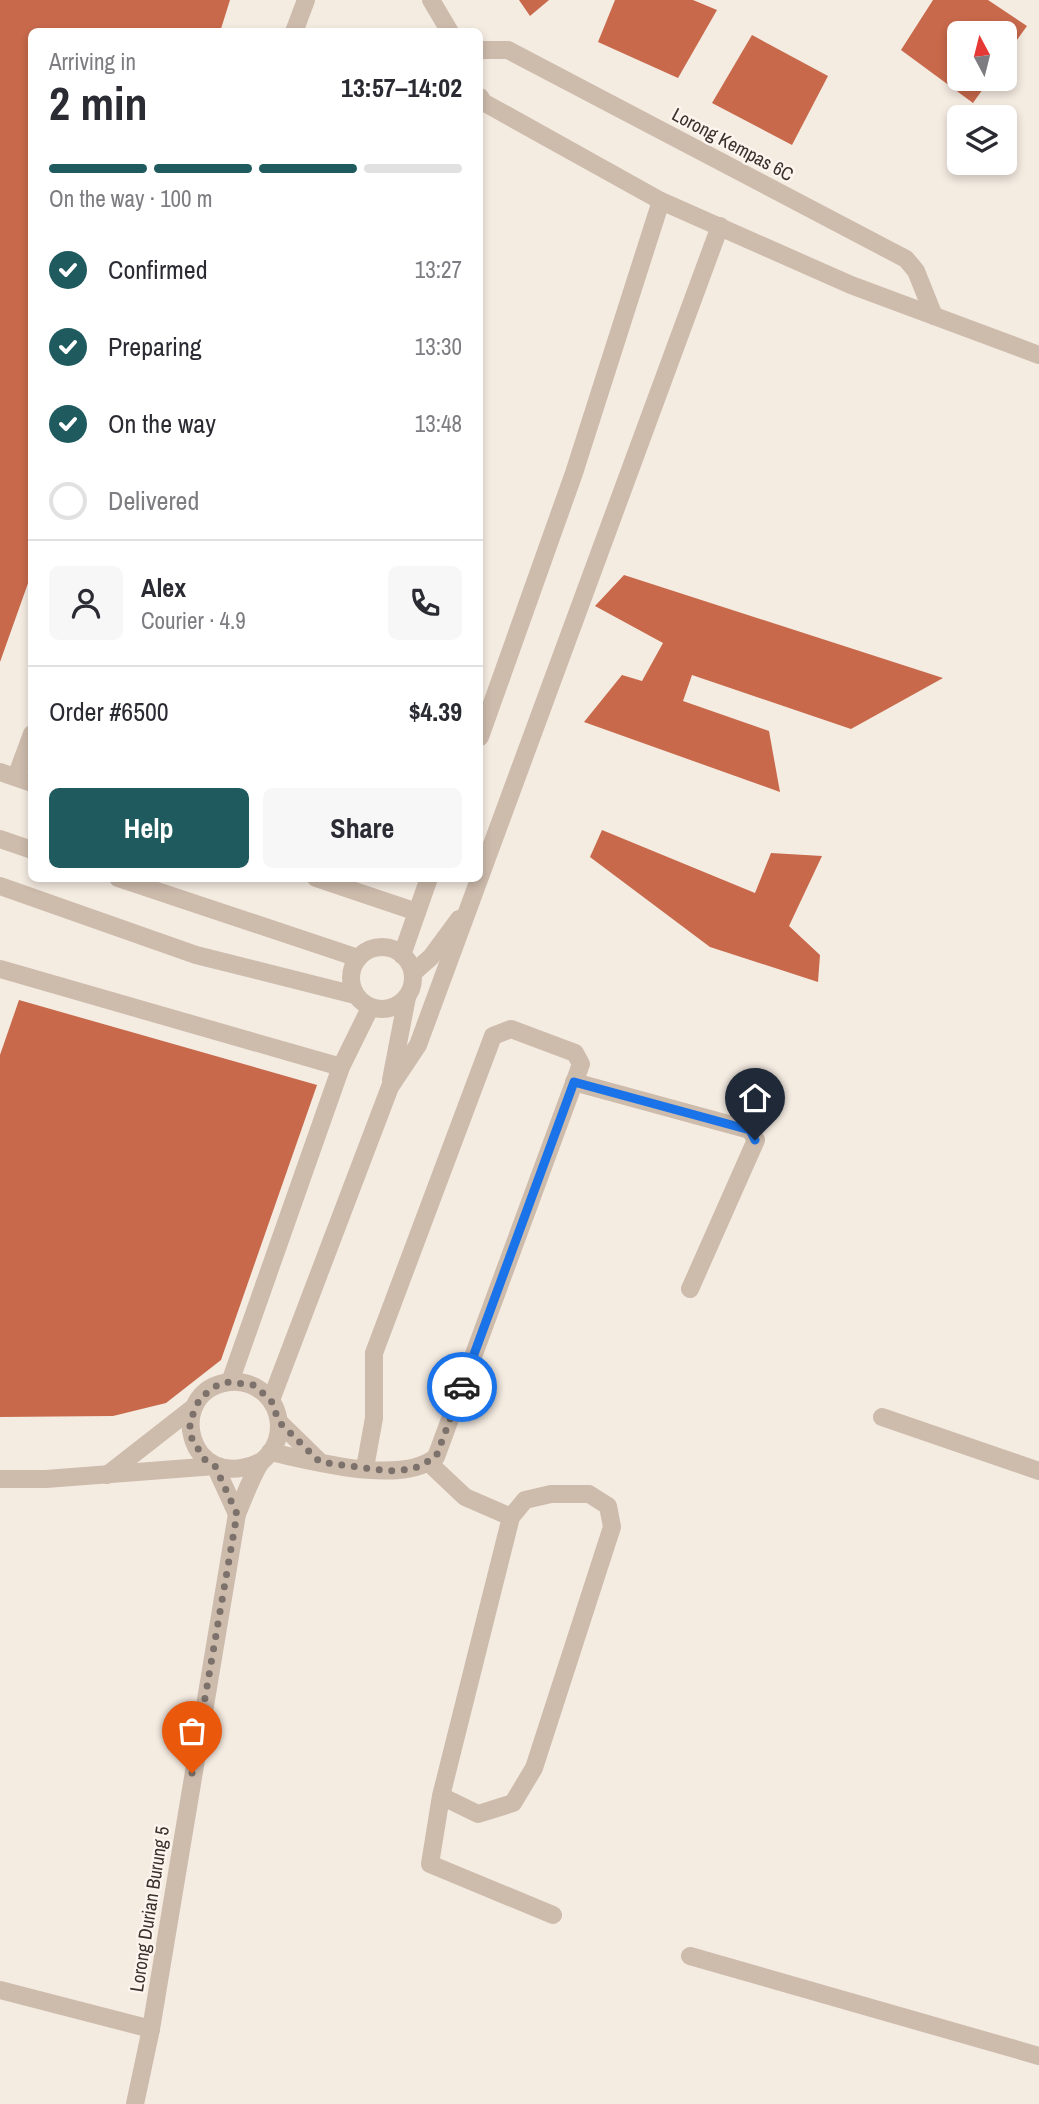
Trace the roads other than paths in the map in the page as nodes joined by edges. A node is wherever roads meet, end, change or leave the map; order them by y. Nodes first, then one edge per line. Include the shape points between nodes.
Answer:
1 (306, 0) edge
2 (430, 0) edge
3 (296, 28) edge
4 (448, 28) edge
5 (483, 50) edge
6 (483, 102) edge
7 (661, 201) junction
8 (720, 226) junction
9 (934, 316) junction
10 (1039, 355) edge
11 (483, 729) edge
12 (28, 745) edge
13 (16, 777) edge
14 (0, 839) edge
15 (28, 849) edge
16 (483, 873) edge
17 (130, 882) edge
18 (328, 882) edge
19 (428, 882) edge
20 (480, 882) edge
21 (0, 886) edge
22 (472, 903) junction
23 (417, 912) junction
24 (402, 954) junction
25 (358, 958) junction
26 (0, 969) edge
27 (413, 973) junction
28 (355, 995) junction
29 (407, 997) junction
30 (370, 1008) junction
31 (341, 1067) junction
32 (574, 1082) junction
33 (390, 1087) junction
34 (690, 1289) dead end
35 (230, 1382) junction
36 (271, 1400) junction
37 (194, 1407) junction
38 (883, 1417) dead end
39 (279, 1422) junction
40 (265, 1457) junction
41 (320, 1462) junction
42 (429, 1463) junction
43 (215, 1466) junction
44 (365, 1468) junction
45 (1039, 1471) edge
46 (107, 1475) junction
47 (0, 1479) edge
48 (237, 1514) junction
49 (510, 1517) junction
50 (441, 1796) junction
51 (553, 1915) dead end
52 (690, 1956) dead end
53 (0, 1990) edge
54 (151, 2029) junction
55 (1039, 2056) edge
56 (135, 2104) edge

1 - 3 street
2 - 4 street
5 - 9 street, Lorong Kempas 6C via 508,50 906,259 916,271
6 - 7 street
7 - 8 street
7 - 11 street via 574,473
8 - 9 street via 850,285
8 - 16 street
9 - 10 street
12 - 13 street
14 - 15 street
17 - 25 street
18 - 23 street
19 - 23 street
20 - 22 street
21 - 28 street via 196,955
22 - 27 street
22 - 33 street via 418,1045
23 - 24 street
24 - 25 street via 374,948
24 - 27 street
25 - 28 street via 350,976
26 - 31 street
27 - 29 street
28 - 30 street
29 - 30 street via 390,1009
29 - 33 street
30 - 31 street
31 - 35 street
32 - 34 street via 750,1130 755,1140
32 - 42 street via 436,1457
32 - 44 street via 581,1063 575,1052 511,1030 493,1036 374,1353 374,1418
33 - 36 street
35 - 36 street via 253,1385
35 - 37 street via 208,1390
36 - 39 street
37 - 43 street via 190,1435 204,1459
37 - 46 street
38 - 45 street
39 - 40 street
39 - 41 street
40 - 41 street
40 - 43 street via 246,1469
40 - 48 street, Lorong Durian Burung 5
41 - 44 street
42 - 44 street via 400,1470
42 - 49 street via 465,1497
43 - 46 street
43 - 48 street
46 - 47 street
48 - 54 street, Lorong Durian Burung 5
49 - 50 street
49 - 50 street via 525,1500 551,1494 589,1494 608,1506 612,1527 534,1768 513,1803 478,1814
50 - 51 street via 430,1864
52 - 55 street
53 - 54 street
54 - 56 street, Lorong Durian Burung 5

